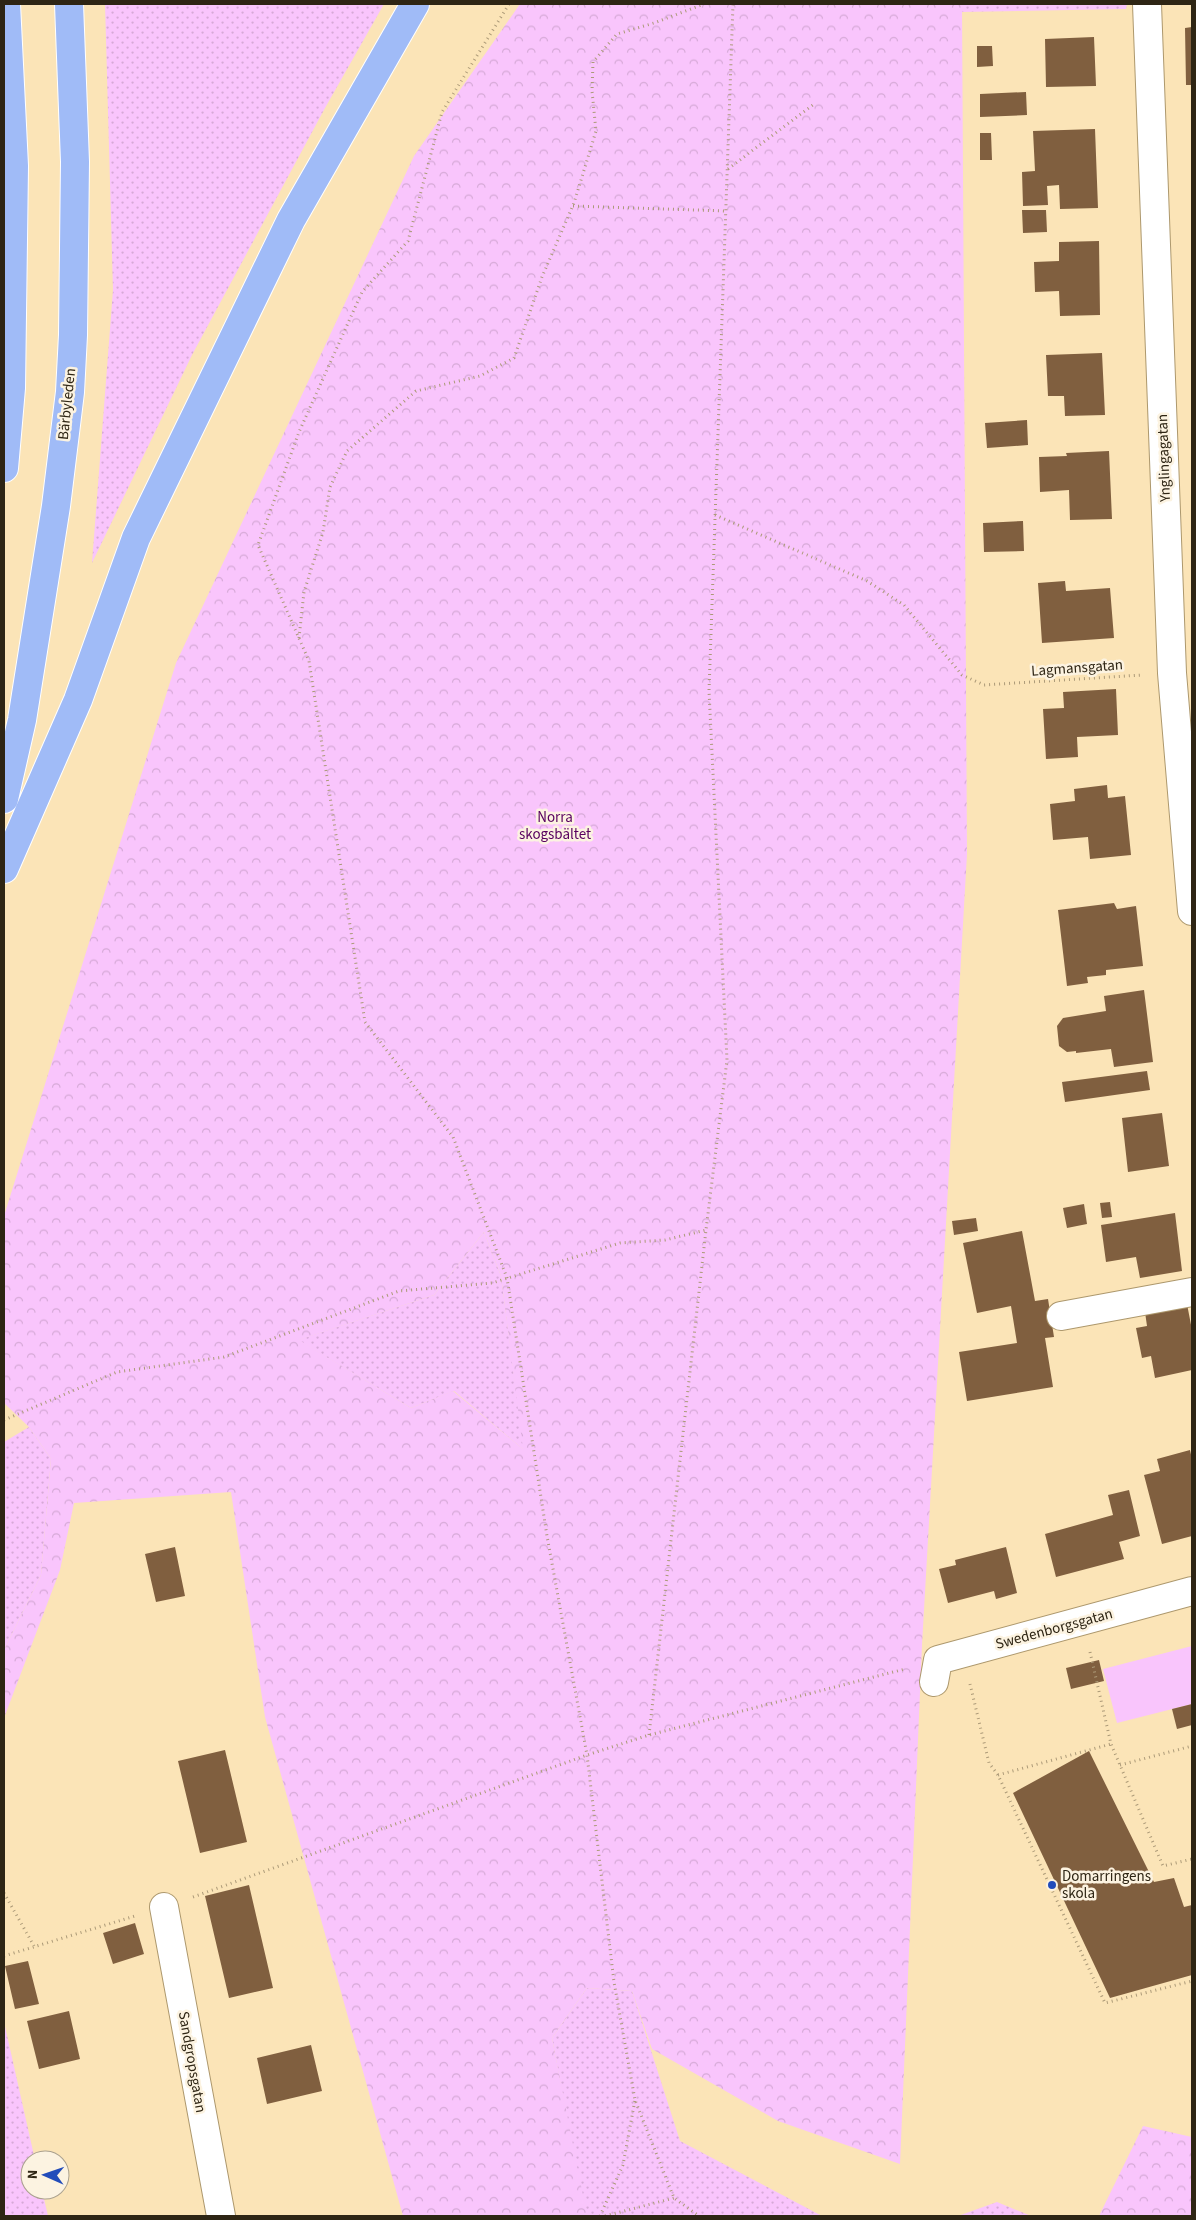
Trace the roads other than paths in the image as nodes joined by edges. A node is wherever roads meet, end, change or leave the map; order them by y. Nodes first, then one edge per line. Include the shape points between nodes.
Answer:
1 (6, 4) edge
2 (69, 4) edge
3 (416, 4) edge
4 (1147, 4) edge
5 (4, 468) edge
6 (4, 799) edge
7 (4, 868) edge
8 (1192, 912) edge
9 (1192, 1292) edge
10 (1061, 1316) dead end
11 (1192, 1591) edge
12 (945, 1666) road end
13 (164, 1907) road end
14 (221, 2216) edge

1 - 5 main road via 14,166 11,388
2 - 6 main road, Bärbyleden via 75,162 70,392 56,506 22,720
3 - 7 main road via 291,220 136,538 78,700
4 - 8 street, Ynglingagatan via 1172,673
9 - 10 street
11 - 12 street, Swedenborgsgatan
13 - 14 street, Sandgropsgatan

